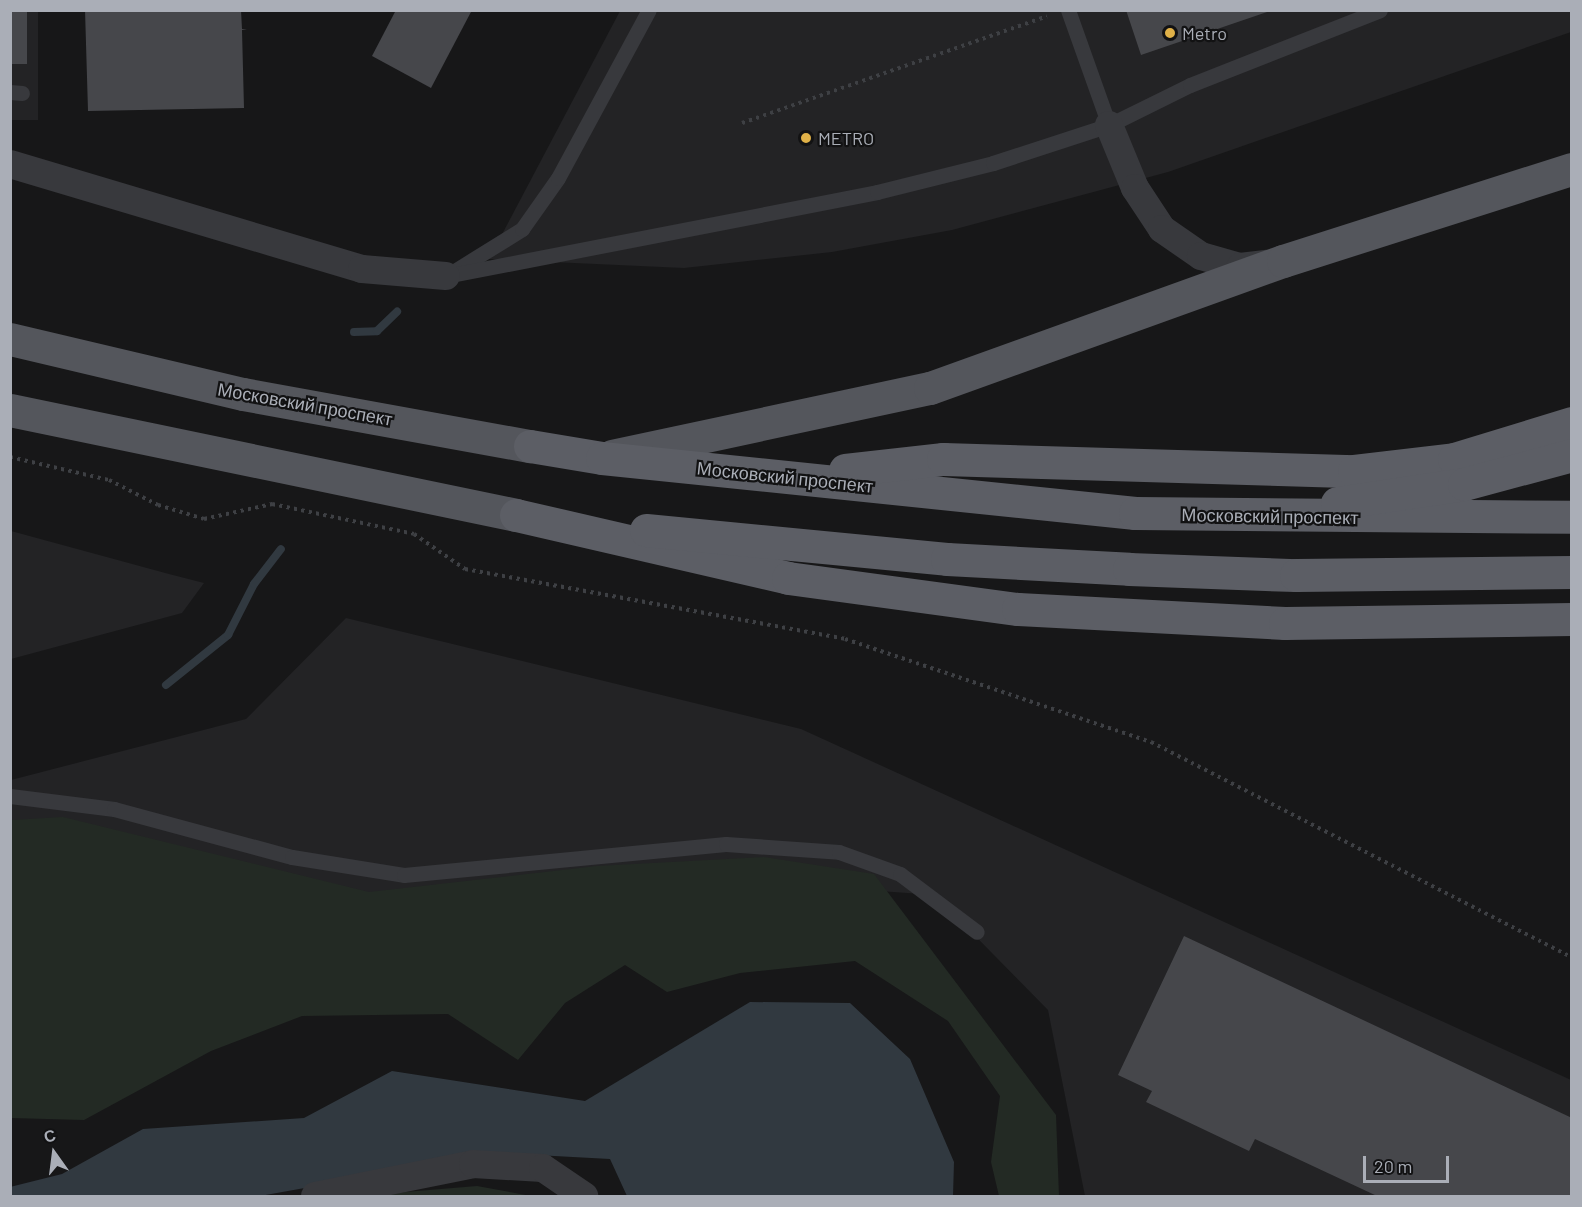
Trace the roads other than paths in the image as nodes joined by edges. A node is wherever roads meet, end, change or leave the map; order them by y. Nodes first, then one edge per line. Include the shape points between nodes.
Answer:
1 (649, 10) edge
2 (1068, 10) edge
3 (1380, 10) edge
4 (1109, 125) junction
5 (10, 164) edge
6 (1572, 169) edge
7 (1283, 261) junction
8 (446, 276) junction
9 (10, 339) edge
10 (10, 410) edge
11 (1572, 423) edge
12 (530, 446) joint
13 (1572, 455) edge
14 (602, 458) junction
15 (777, 477) junction
16 (516, 515) junction
17 (1289, 517) junction
18 (1572, 517) edge
19 (1572, 572) edge
20 (1572, 619) edge
21 (1431, 622) junction
22 (1572, 640) edge
23 (10, 796) edge
24 (976, 932) dead end
25 (583, 1194) edge
26 (315, 1197) edge

1 - 8 lane via 558,178 522,229
2 - 4 lane
3 - 4 lane via 1190,85
4 - 7 street via 1135,188 1162,229 1201,256 1240,267
4 - 8 lane via 993,163 886,190
5 - 8 street via 362,269
6 - 7 main road
7 - 14 main road via 930,388
9 - 12 main road, Московский проспект via 243,394
10 - 16 main road
11 - 15 highway via 1454,459 1354,471 943,459
12 - 14 highway, Московский проспект
13 - 17 highway via 1474,482 1358,497
14 - 15 highway, Московский проспект
15 - 17 highway, Московский проспект via 1135,513
16 - 19 highway via 819,548 1072,566 1296,575
16 - 21 highway via 672,554 902,596 1132,619
17 - 18 highway, Московский проспект
20 - 21 highway
21 - 22 highway
23 - 24 lane via 114,809 292,857 404,875 726,844 839,852 900,874
25 - 26 street via 543,1168 473,1164

